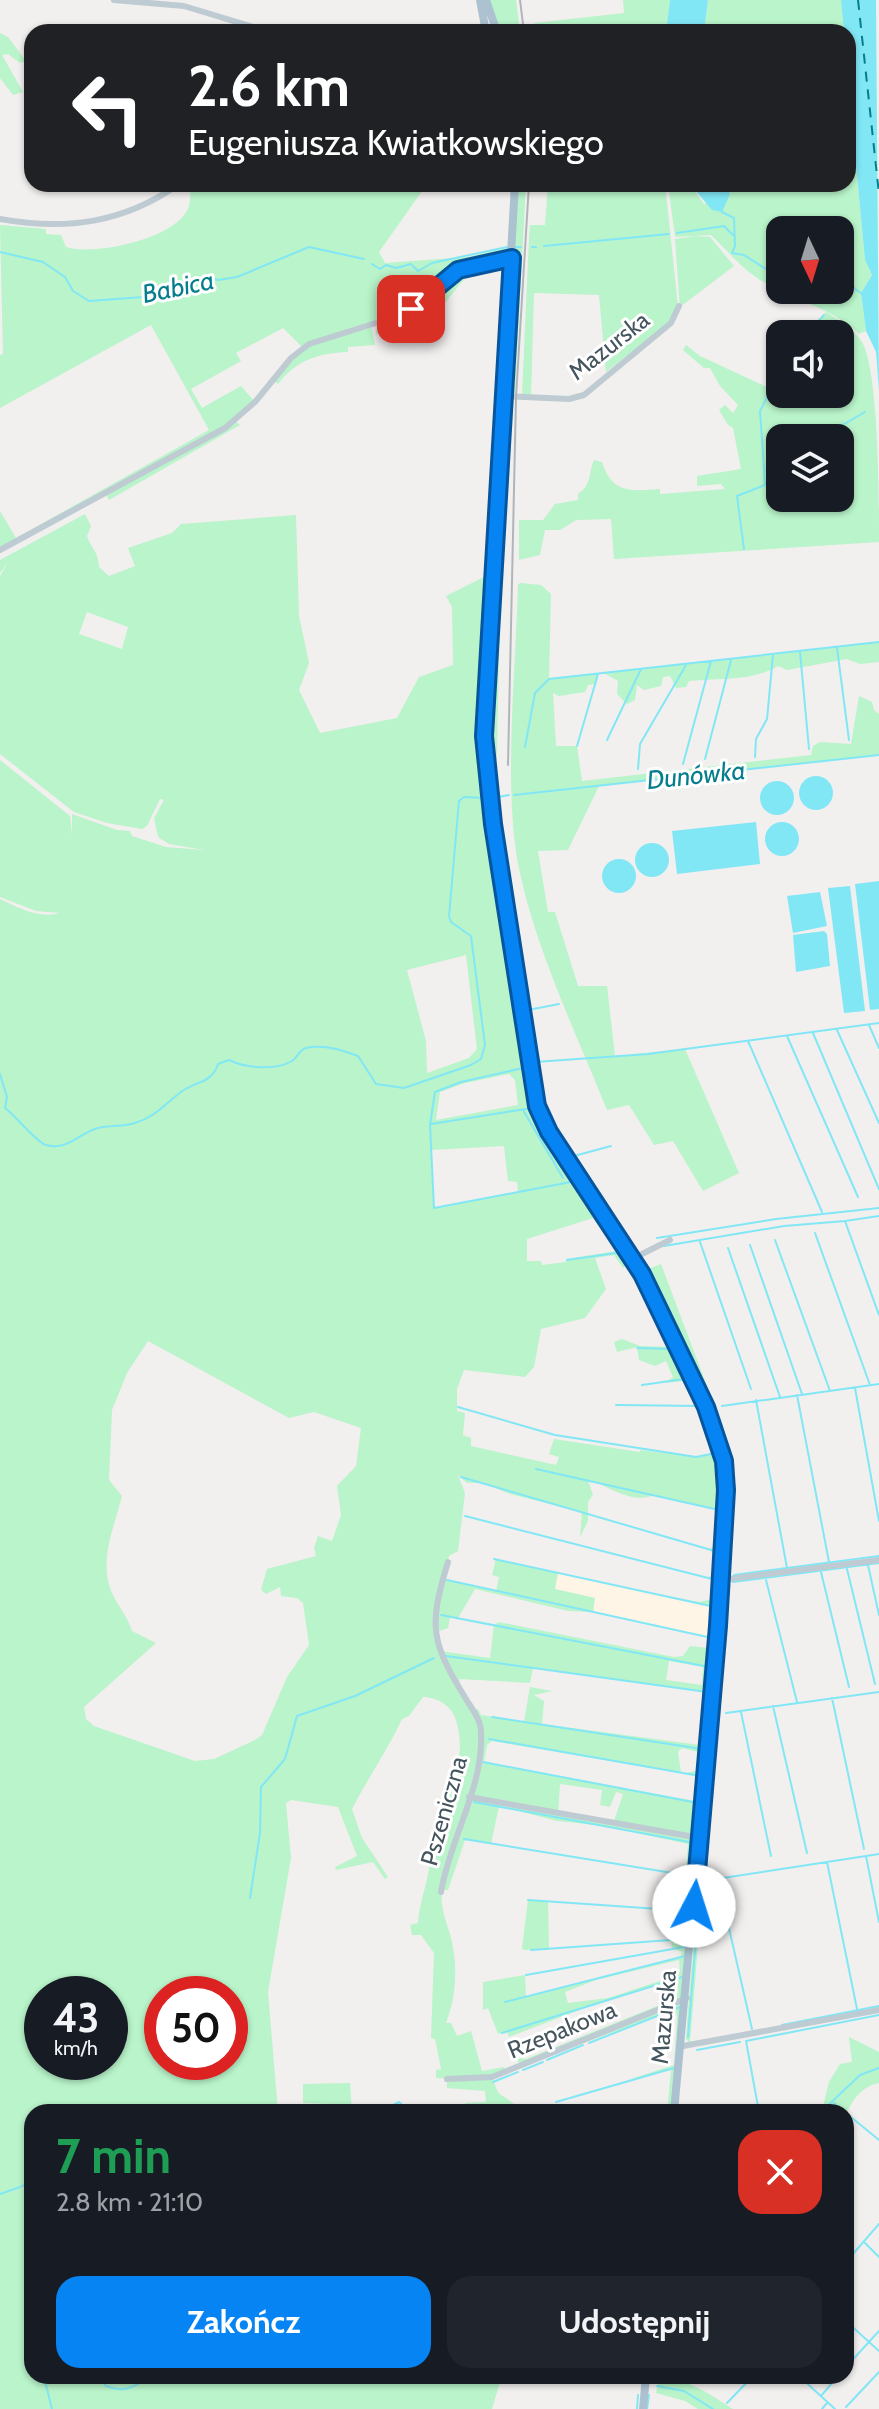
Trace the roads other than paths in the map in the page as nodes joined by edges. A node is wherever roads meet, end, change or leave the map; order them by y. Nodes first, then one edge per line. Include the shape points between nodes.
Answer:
1 (114, 0) edge
2 (480, 0) edge
3 (486, 0) edge
4 (174, 2) edge
5 (244, 24) edge
6 (484, 24) edge
7 (494, 24) edge
8 (165, 192) edge
9 (515, 192) edge
10 (0, 219) edge
11 (512, 258) junction
12 (679, 306) dead end
13 (503, 396) junction
14 (0, 550) edge
15 (670, 1240) dead end
16 (634, 1258) junction
17 (879, 1560) edge
18 (448, 1562) dead end
19 (721, 1580) junction
20 (469, 1797) junction
21 (700, 1838) junction
22 (441, 1892) dead end
23 (687, 1998) junction
24 (879, 2010) edge
25 (683, 2046) junction
26 (447, 2079) dead end
27 (675, 2104) edge
28 (645, 2384) edge
29 (643, 2409) edge

1 - 4 street
2 - 6 main road
3 - 7 main road
4 - 5 street
8 - 10 street via 133,211 89,224
9 - 11 main road, Mazurska
11 - 13 main road, Mazurska
11 - 14 street via 458,270 395,317 309,344 225,428
12 - 13 street, Mazurska via 671,323 584,395
13 - 16 main road, Mazurska via 484,736 517,989 542,1118
15 - 16 street
16 - 19 main road, Mazurska via 720,1445 726,1485
17 - 19 street
18 - 20 street, Pszeniczna via 434,1621 444,1667 481,1728
19 - 21 main road, Mazurska
20 - 21 street
20 - 22 street, Pszeniczna
21 - 23 main road, Mazurska
23 - 25 main road, Mazurska
23 - 26 street, Rzepakowa via 492,2077
24 - 25 street
25 - 27 main road, Mazurska
28 - 29 main road

